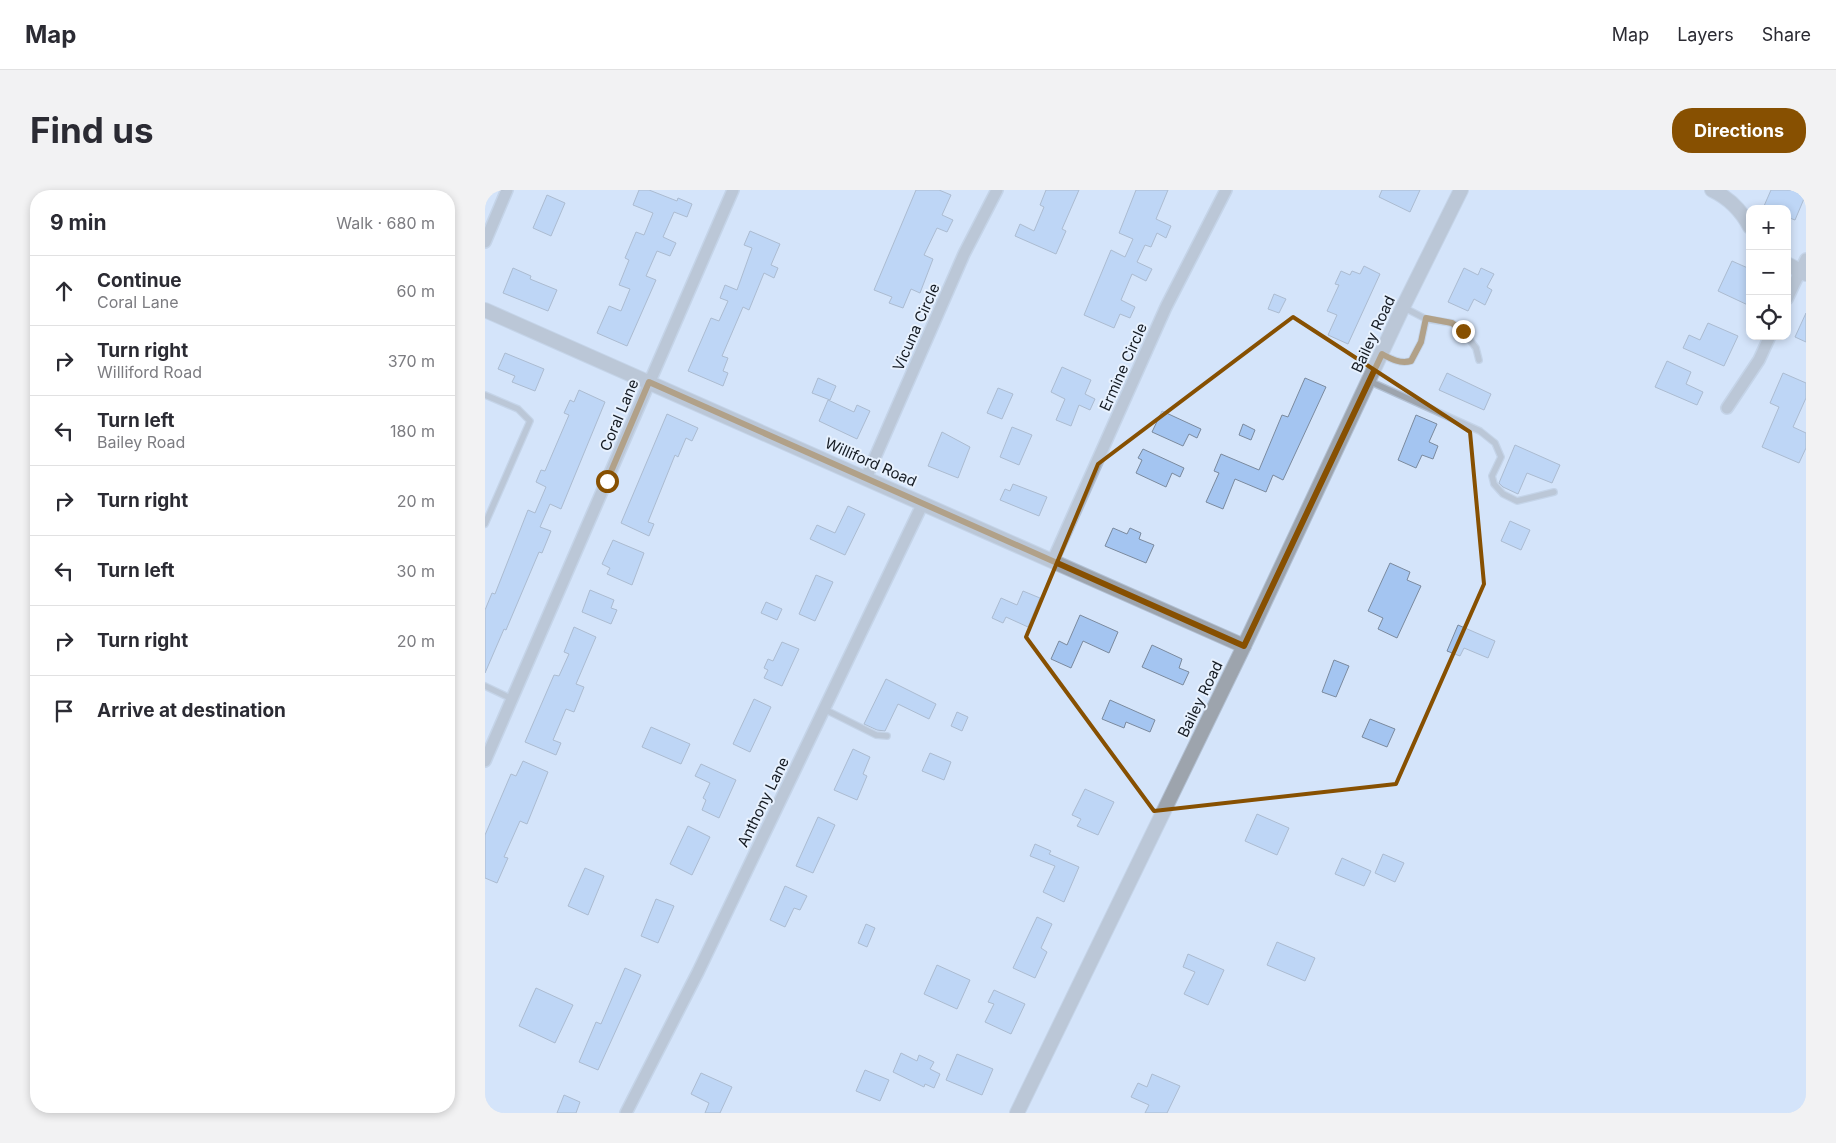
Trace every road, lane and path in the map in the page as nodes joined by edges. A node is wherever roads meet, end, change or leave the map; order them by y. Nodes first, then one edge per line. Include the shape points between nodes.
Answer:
1 (507, 190) edge
2 (733, 190) edge
3 (997, 190) edge
4 (1226, 190) edge
5 (1461, 190) edge
6 (1712, 190) edge
7 (1746, 220) edge
8 (485, 242) edge
9 (1791, 265) edge
10 (1804, 268) edge
11 (1789, 295) edge
12 (1403, 307) junction
13 (485, 310) edge
14 (1426, 318) junction
15 (1768, 340) edge
16 (1382, 354) junction
17 (1479, 360) dead end
18 (1369, 381) junction
19 (649, 382) junction
20 (485, 395) edge
21 (1727, 408) dead end
22 (866, 478) junction
23 (1554, 492) dead end
24 (923, 503) junction
25 (485, 524) edge
26 (1053, 560) junction
27 (1244, 646) junction
28 (485, 686) edge
29 (512, 699) junction
30 (824, 709) junction
31 (887, 736) dead end
32 (485, 762) edge
33 (626, 1113) edge
34 (1017, 1113) edge

1 - 8 street
2 - 19 street, Coral Lane
3 - 22 street, Vicuna Circle via 964,254
4 - 26 street, Ermine Circle via 1166,307
5 - 12 street, Bailey Road
6 - 7 street via 1723,195
9 - 10 street
10 - 11 street
12 - 14 lane
12 - 16 street, Bailey Road
13 - 19 street, Williford Road
14 - 16 lane via 1421,342 1411,361 1404,363
14 - 17 lane via 1452,323 1463,331 1476,348
15 - 21 street via 1759,360
16 - 18 street, Bailey Road
18 - 23 lane via 1480,431 1495,442 1501,457 1492,476 1503,494 1517,501
18 - 27 street, Bailey Road
19 - 22 street, Williford Road
19 - 29 street, Coral Lane
20 - 25 lane via 517,409 530,421
22 - 24 street, Williford Road
24 - 26 street, Williford Road
24 - 30 street, Anthony Lane
26 - 27 street, Williford Road
27 - 34 street, Bailey Road
28 - 29 lane
29 - 32 street, Coral Lane
30 - 31 lane via 876,735
30 - 33 street, Anthony Lane via 698,972

